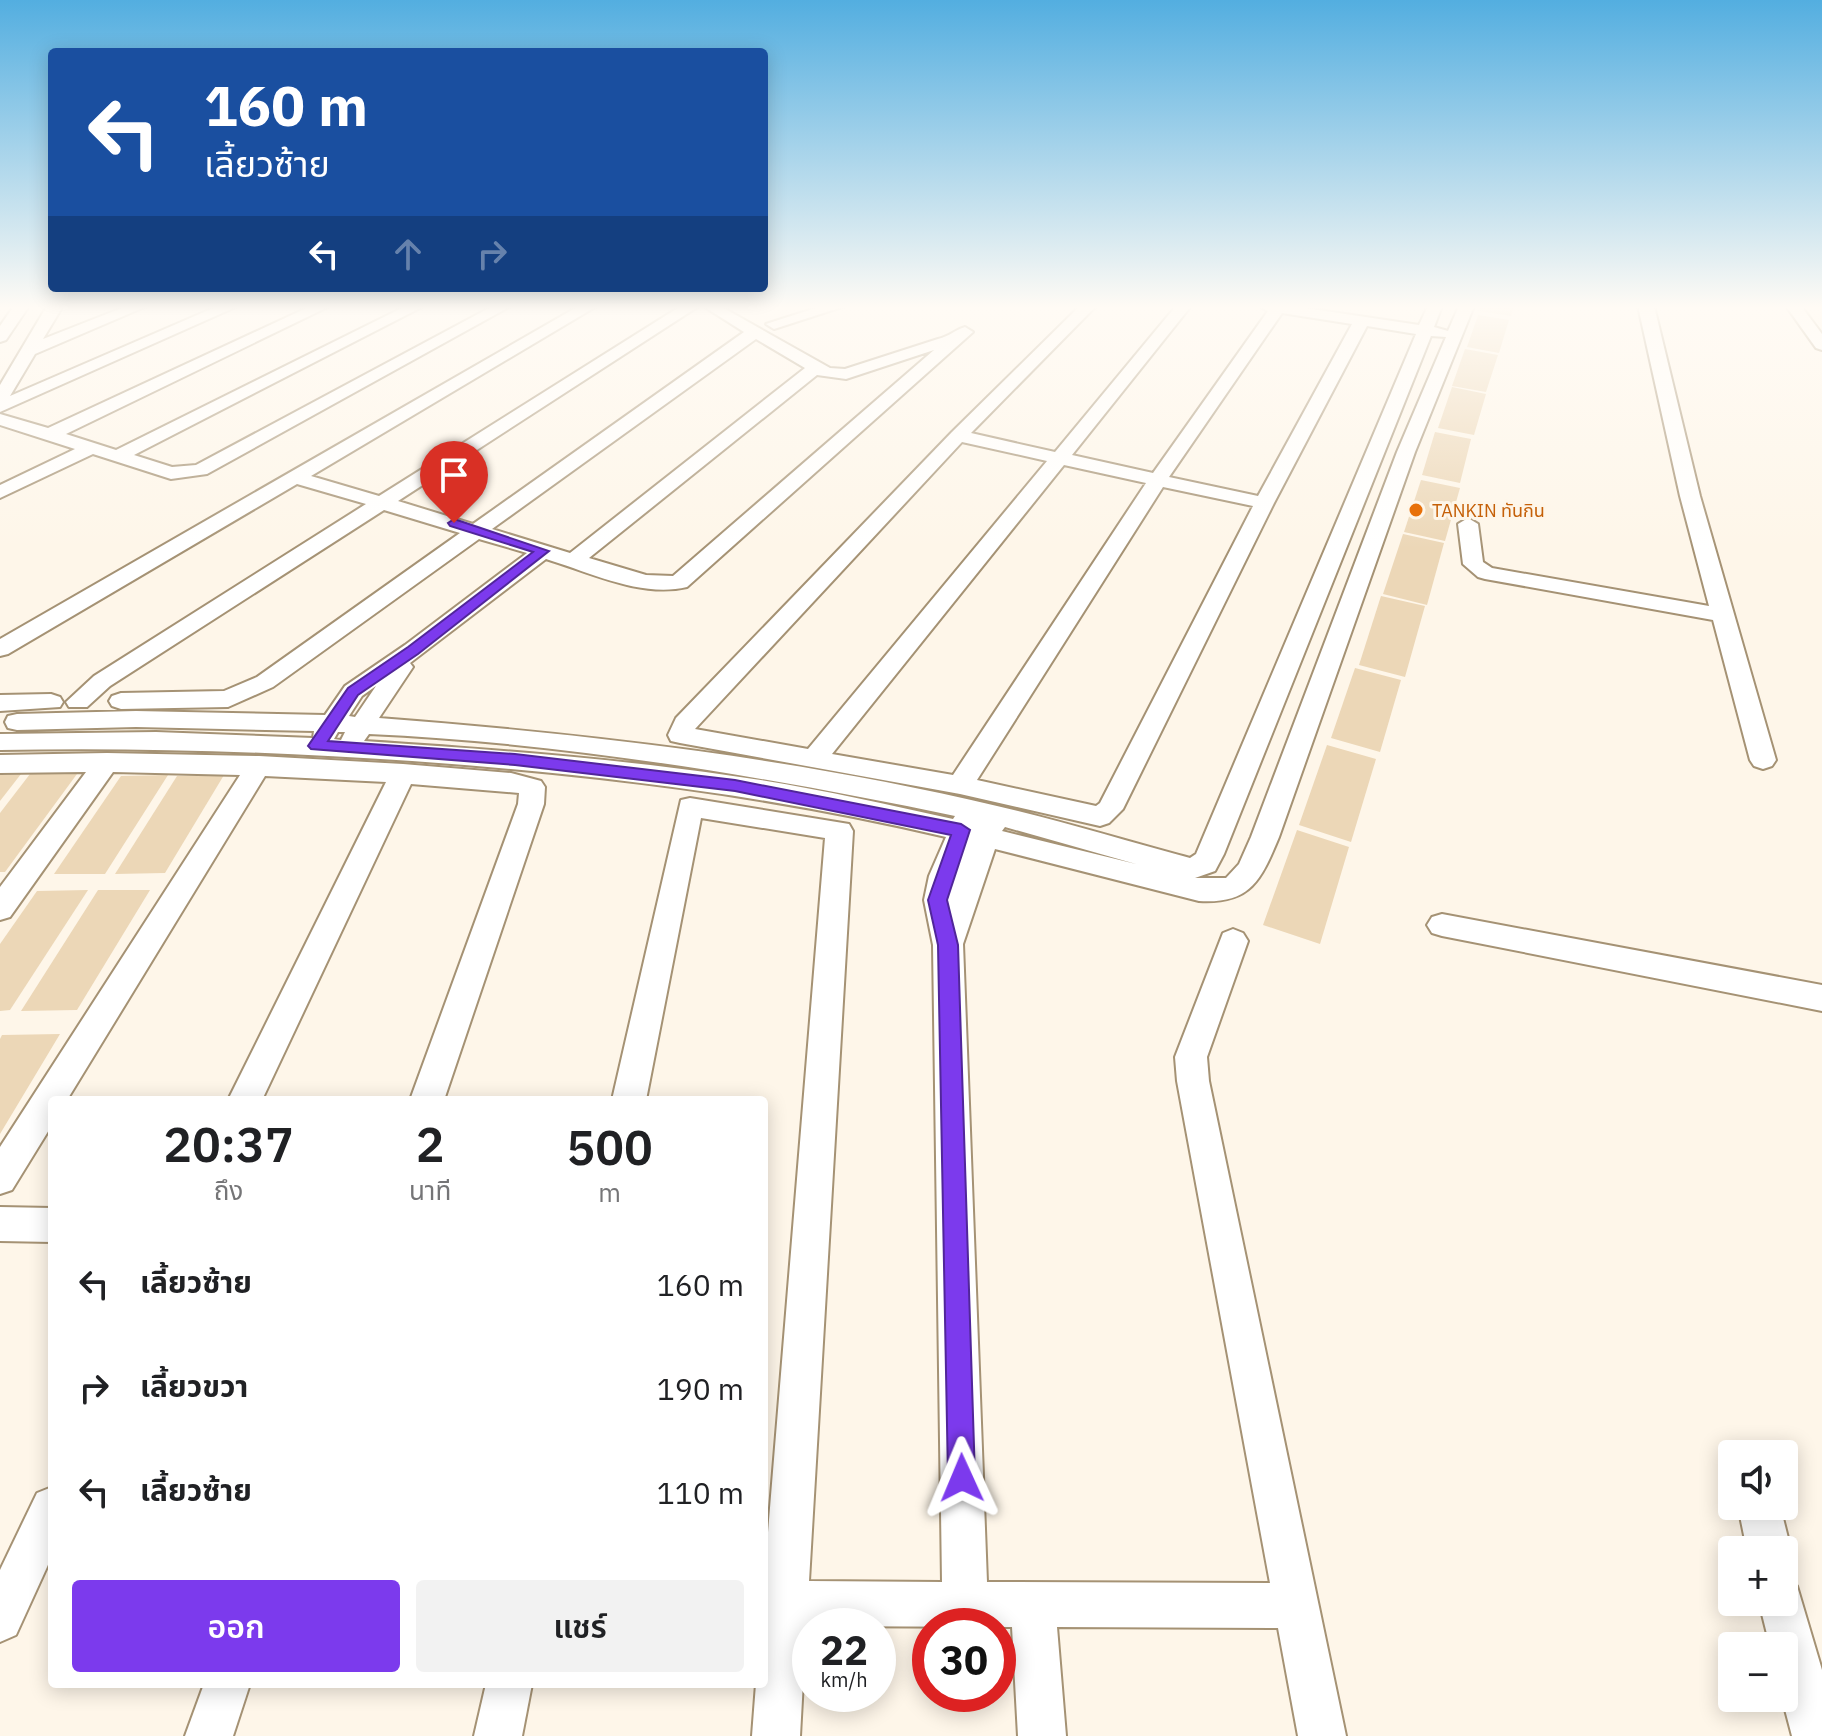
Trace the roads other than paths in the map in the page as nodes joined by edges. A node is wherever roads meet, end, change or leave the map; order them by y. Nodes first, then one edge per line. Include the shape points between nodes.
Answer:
1 (46, 387) edge
2 (150, 387) edge
3 (256, 387) edge
4 (353, 387) edge
5 (450, 387) edge
6 (564, 387) edge
7 (681, 387) edge
8 (791, 387) edge
9 (902, 387) edge
10 (1007, 387) edge
11 (1117, 387) edge
12 (1219, 387) edge
13 (1326, 387) edge
14 (1401, 387) edge
15 (1433, 387) edge
16 (1665, 387) edge
17 (0, 407) edge
18 (0, 419) edge
19 (51, 434) junction
20 (958, 436) junction
21 (84, 445) junction
22 (1377, 446) junction
23 (1406, 452) junction
24 (118, 456) junction
25 (1059, 457) junction
26 (295, 477) junction
27 (1158, 479) junction
28 (0, 480) edge
29 (0, 492) edge
30 (383, 502) junction
31 (1264, 503) junction
32 (1468, 524) dead end
33 (478, 530) junction
34 (543, 551) junction
35 (574, 560) junction
36 (1725, 615) junction
37 (1308, 616) junction
38 (1344, 625) junction
39 (0, 649) edge
40 (413, 650) junction
41 (78, 702) junction
42 (0, 703) edge
43 (0, 723) edge
44 (332, 724) junction
45 (361, 726) junction
46 (0, 742) edge
47 (316, 746) junction
48 (348, 748) junction
49 (815, 758) junction
50 (1763, 760) dead end
51 (107, 762) junction
52 (640, 763) junction
53 (0, 764) edge
54 (259, 765) junction
55 (403, 773) junction
56 (975, 815) junction
57 (1210, 854) junction
58 (1246, 879) junction
59 (0, 909) edge
60 (1442, 925) dead end
61 (1233, 941) dead end
62 (1822, 998) edge
63 (51, 1096) edge
64 (247, 1096) edge
65 (428, 1096) edge
66 (630, 1096) edge
67 (48, 1101) edge
68 (0, 1178) edge
69 (0, 1224) edge
70 (48, 1225) edge
71 (48, 1517) edge
72 (775, 1603) edge
73 (965, 1604) junction
74 (1033, 1604) junction
75 (1296, 1606) junction
76 (1785, 1616) edge
77 (0, 1619) edge
78 (226, 1688) edge
79 (508, 1688) edge
80 (209, 1736) edge
81 (498, 1736) edge
82 (776, 1736) edge
83 (1042, 1736) edge
84 (1322, 1736) edge
85 (1816, 1736) edge

1 - 17 street
2 - 19 street
3 - 24 street
4 - 24 street via 200,470 171,473
5 - 26 street
6 - 30 street
7 - 33 street
8 - 35 street
9 - 35 street via 679,582 660,584
10 - 20 street
11 - 25 street
12 - 27 street
13 - 31 street
14 - 22 street
15 - 23 street
16 - 36 street
18 - 19 street
19 - 21 street
20 - 25 street
20 - 49 street via 679,732 683,737
21 - 24 street
21 - 28 street
21 - 29 street
22 - 23 street
22 - 37 street
23 - 38 street
25 - 27 street
25 - 49 street
26 - 30 street
26 - 39 street
27 - 31 street
27 - 56 street
30 - 33 street
30 - 41 street via 102,681
31 - 56 street via 1110,809 1100,816
32 - 36 street via 1473,564 1485,573
33 - 34 street
33 - 41 street via 241,696
34 - 35 street
34 - 40 street
36 - 50 street
37 - 38 street
37 - 57 street
38 - 58 street
40 - 44 street via 353,691
40 - 45 street
41 - 42 street
43 - 44 street via 133,719
44 - 45 street
44 - 47 street
45 - 48 street
45 - 52 street
46 - 47 street
47 - 48 street
48 - 52 street
49 - 56 street
51 - 53 street
51 - 54 street
51 - 59 street
52 - 56 street via 763,790
54 - 55 street
54 - 63 street
55 - 64 street
55 - 65 street via 525,783 534,793
56 - 57 street via 1191,869 1205,864
56 - 58 street via 1199,890 1218,893
56 - 73 street via 948,945
57 - 58 street
60 - 62 street
61 - 75 street via 1191,1057 1193,1081
66 - 72 street via 690,807 839,831
67 - 68 street
69 - 70 street
71 - 77 street
72 - 73 street
72 - 82 street
73 - 74 street
74 - 75 street
74 - 83 street
75 - 84 street
76 - 85 street
78 - 80 street
79 - 81 street

